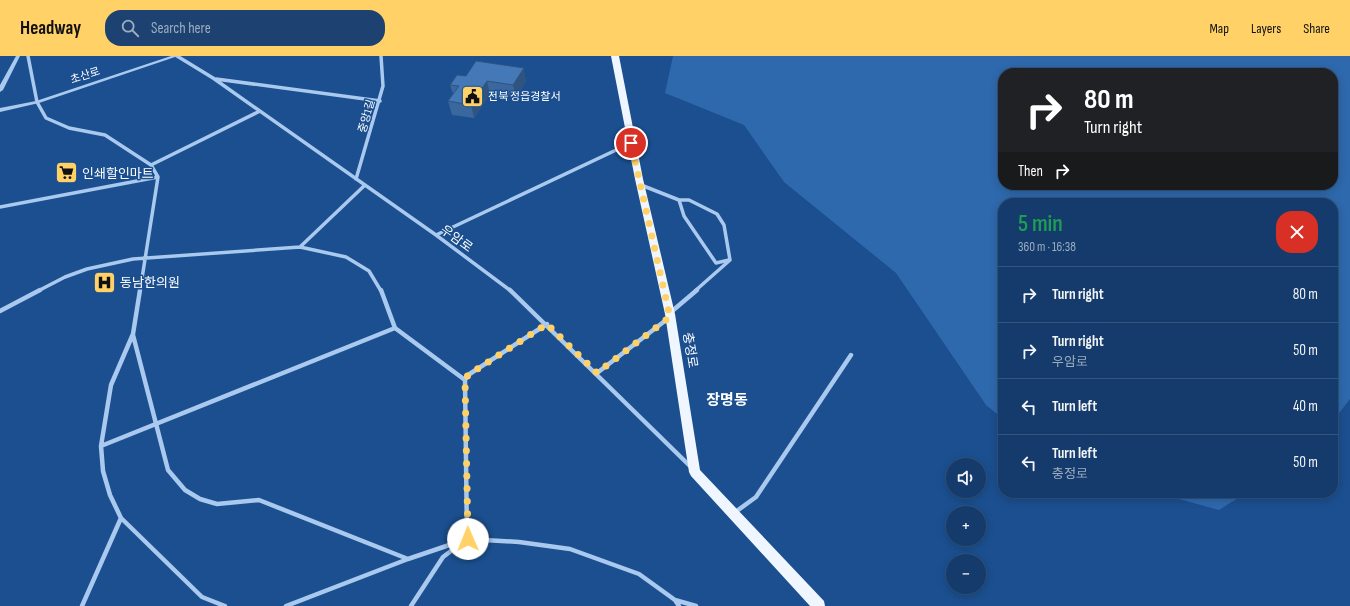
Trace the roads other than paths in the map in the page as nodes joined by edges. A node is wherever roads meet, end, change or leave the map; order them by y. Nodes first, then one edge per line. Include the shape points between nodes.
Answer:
1 (18, 56) edge
2 (28, 56) edge
3 (176, 56) edge
4 (380, 56) edge
5 (615, 56) edge
6 (215, 79) junction
7 (0, 90) edge
8 (380, 101) junction
9 (37, 102) junction
10 (0, 110) edge
11 (260, 111) junction
12 (631, 143) junction
13 (152, 165) junction
14 (158, 176) junction
15 (356, 179) junction
16 (365, 185) junction
17 (641, 185) junction
18 (679, 200) junction
19 (0, 207) edge
20 (436, 235) junction
21 (300, 247) junction
22 (144, 257) junction
23 (730, 260) junction
24 (0, 311) edge
25 (670, 315) junction
26 (547, 324) junction
27 (395, 328) junction
28 (133, 334) junction
29 (851, 355) dead end
30 (597, 373) junction
31 (465, 380) junction
32 (156, 424) junction
33 (101, 446) junction
34 (696, 472) junction
35 (733, 513) junction
36 (122, 518) junction
37 (468, 539) junction
38 (408, 559) junction
39 (676, 600) junction
40 (82, 606) edge
41 (225, 606) edge
42 (286, 606) edge
43 (411, 606) edge
44 (679, 606) edge
45 (696, 606) edge
46 (819, 606) edge

1 - 7 street
2 - 9 street
3 - 6 street, 우암로
3 - 9 street, 초산로
4 - 8 street, 중앙1길 via 383,86
5 - 12 main road, 충정로
6 - 8 street
6 - 11 street, 우암로
8 - 15 street, 중앙1길
9 - 10 street, 초산로
9 - 13 street via 46,118 69,128 105,135
11 - 13 street
11 - 15 street, 우암로
12 - 17 main road, 충정로
12 - 20 street
13 - 14 street
14 - 19 street
14 - 22 street
15 - 16 street, 우암로
16 - 20 street, 우암로
16 - 21 street
17 - 18 street
17 - 25 main road, 충정로
18 - 23 street via 684,216 716,263
18 - 23 street via 689,200 716,214 724,225
20 - 26 street, 우암로 via 516,294
21 - 22 street
21 - 27 street via 346,257 369,270 383,293
22 - 24 street via 119,260 55,282
22 - 28 street
23 - 25 street
25 - 30 street
25 - 34 main road, 충정로
26 - 30 street, 우암로
26 - 31 street via 468,375
27 - 31 street
27 - 32 street
28 - 32 street
28 - 33 street via 111,385
29 - 35 street via 756,497
30 - 34 street, 우암로
31 - 37 street
32 - 33 street
32 - 38 street via 168,470 185,490 200,499 217,504 259,500
33 - 36 street via 103,471
34 - 35 main road
35 - 46 main road
36 - 40 street
36 - 41 street via 202,597
37 - 38 street
37 - 39 street via 570,549 639,574
37 - 43 street via 443,557
38 - 42 street
39 - 44 street
39 - 45 street

